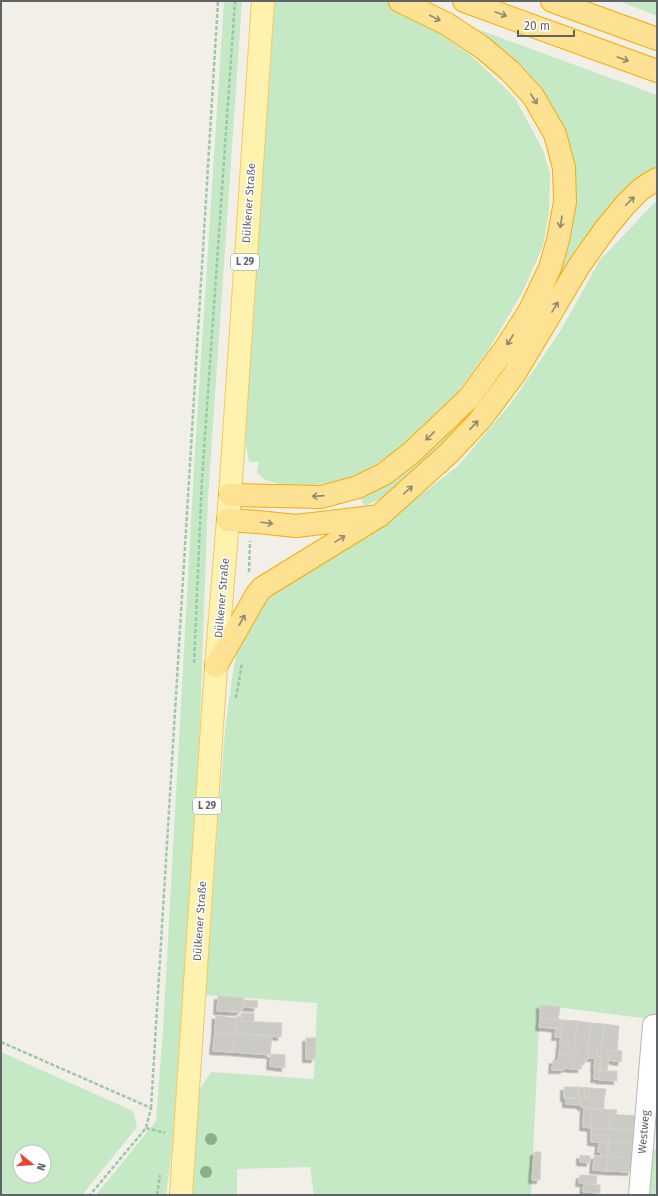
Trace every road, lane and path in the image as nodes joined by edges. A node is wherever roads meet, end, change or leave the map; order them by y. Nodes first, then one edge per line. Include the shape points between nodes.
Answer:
1 (218, 1) edge
2 (235, 1) edge
3 (263, 1) edge
4 (400, 1) edge
5 (464, 1) edge
6 (552, 1) edge
7 (657, 39) edge
8 (657, 71) edge
9 (657, 179) edge
10 (230, 495) junction
11 (379, 516) junction
12 (228, 520) junction
13 (216, 666) junction
14 (194, 667) dead end
15 (657, 1025) edge
16 (1, 1042) edge
17 (151, 1108) junction
18 (166, 1133) dead end
19 (165, 1141) dead end
20 (161, 1172) dead end
21 (90, 1195) edge
22 (157, 1195) edge
23 (181, 1195) edge
24 (639, 1195) edge

1 - 17 path
2 - 14 path via 202,479
3 - 10 main road, Dülkener Straße / L 29
4 -> 10 highway via 447,24 484,48 510,70 533,96 555,134 564,168 565,202 550,268 530,310 468,399 411,453 384,474 358,487 321,497
5 -> 8 highway
6 - 7 highway
11 -> 9 highway via 448,454 480,420 514,375 578,266 626,204 641,189
10 - 12 main road, Dülkener Straße / L 29
12 -> 11 highway via 296,526
13 -> 11 highway via 262,588
12 - 13 main road, Dülkener Straße / L 29
13 - 23 main road, Dülkener Straße / L 29
15 - 24 street, Westweg via 653,1025
16 - 17 path
17 - 21 path via 146,1128
18 - 19 path
20 - 22 path

